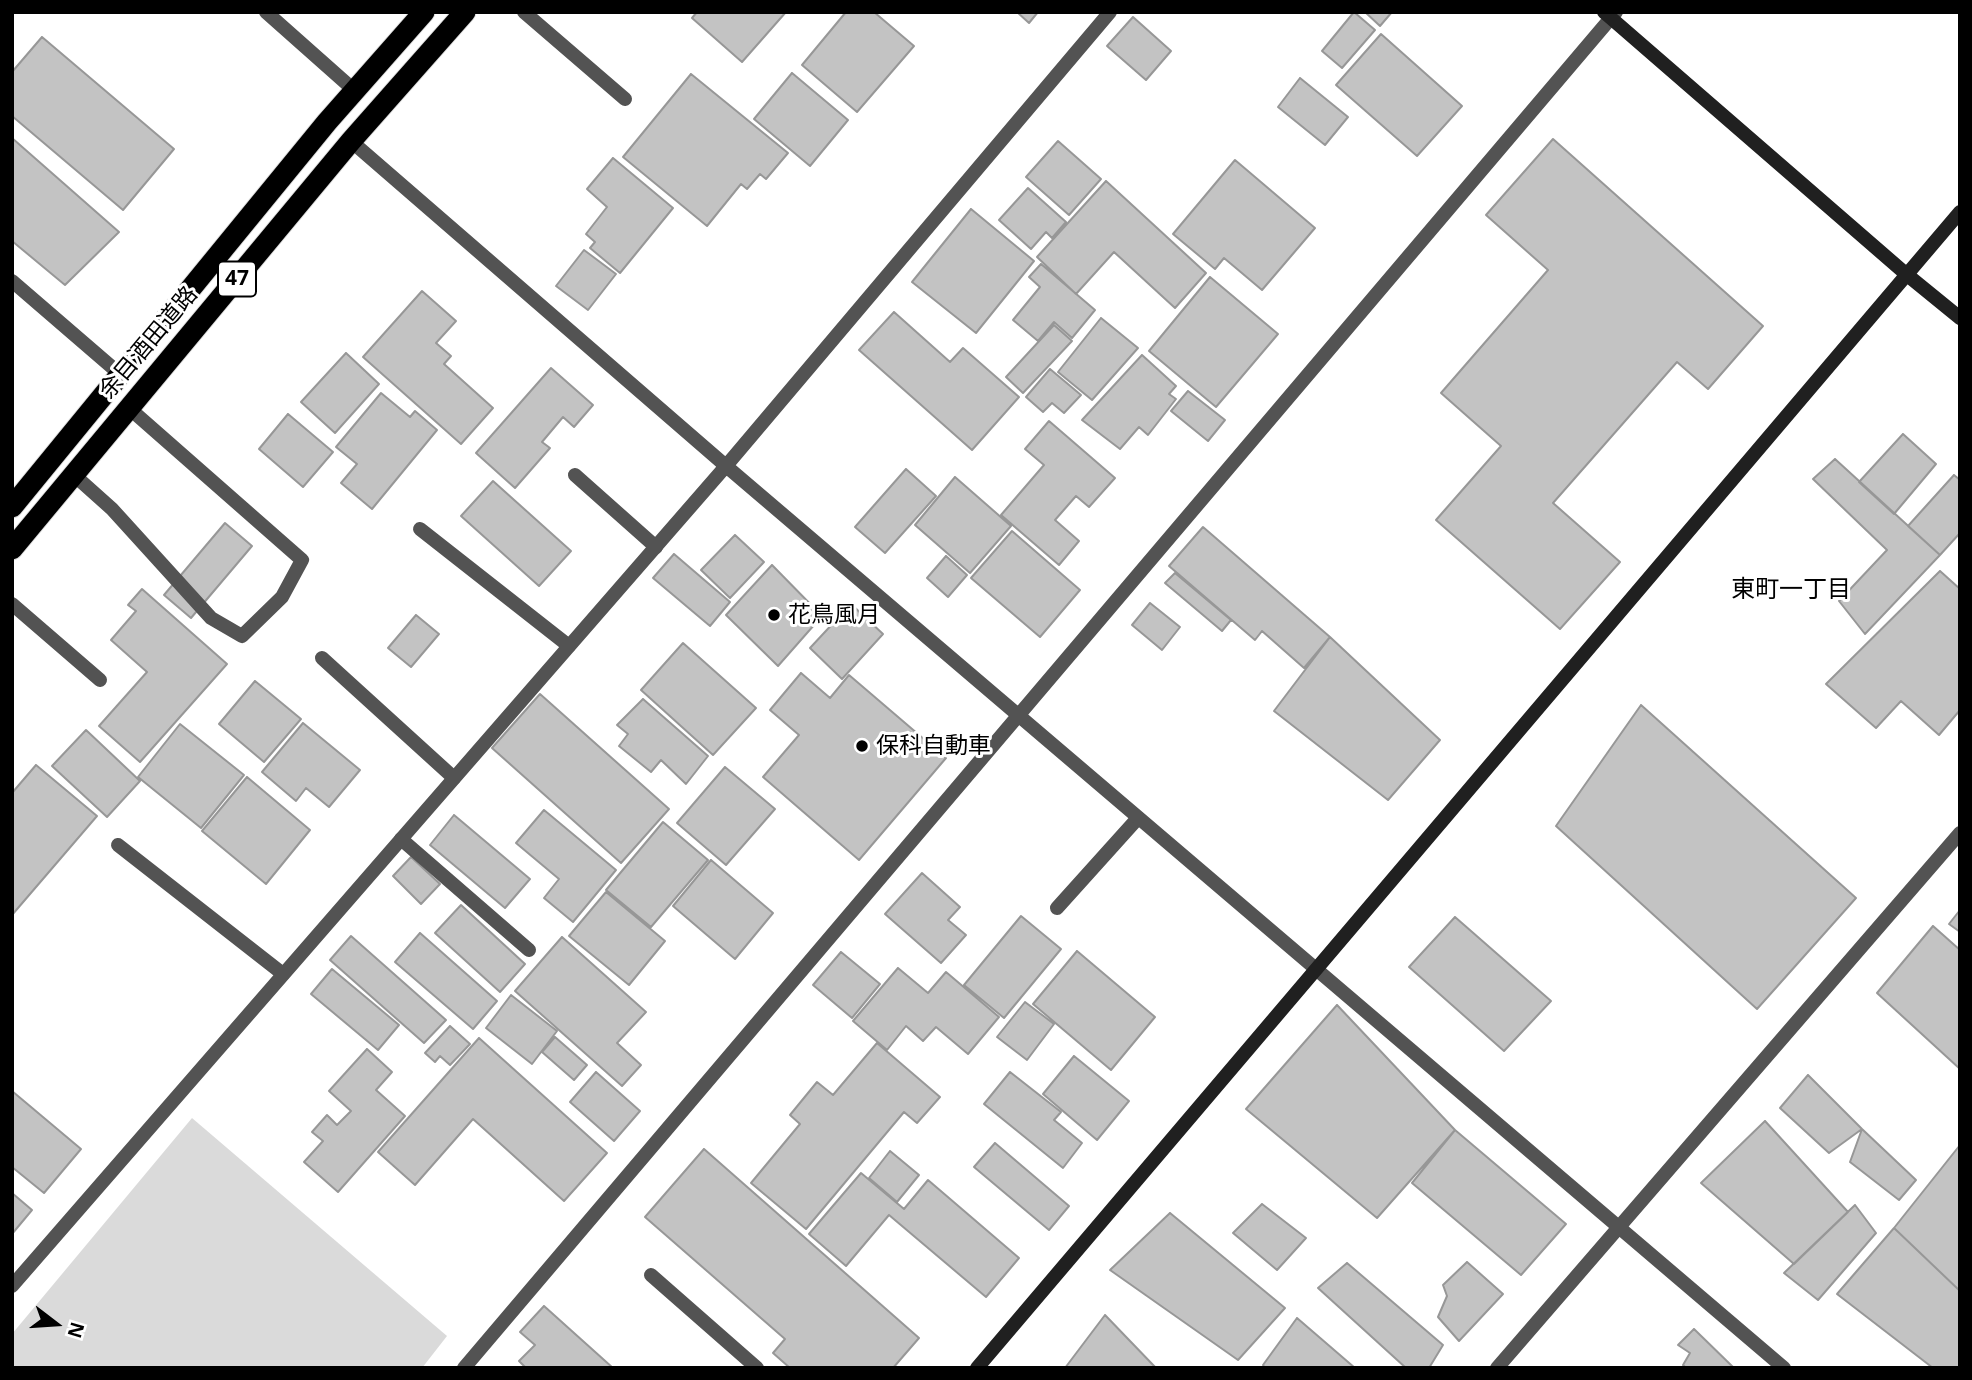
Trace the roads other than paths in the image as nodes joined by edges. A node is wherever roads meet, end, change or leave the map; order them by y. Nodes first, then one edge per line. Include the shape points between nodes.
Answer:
1 (267, 12) edge
2 (424, 12) edge
3 (465, 12) edge
4 (524, 12) edge
5 (1110, 12) edge
6 (1611, 14) edge
7 (355, 91) junction
8 (625, 99) dead end
9 (351, 141) junction
10 (1960, 212) edge
11 (1906, 274) junction
12 (12, 281) edge
13 (1960, 318) edge
14 (121, 375) junction
15 (129, 408) junction
16 (726, 466) junction
17 (74, 475) junction
18 (575, 475) dead end
19 (12, 507) edge
20 (420, 528) dead end
21 (656, 547) junction
22 (12, 549) edge
23 (12, 604) edge
24 (569, 646) junction
25 (322, 658) dead end
26 (100, 680) dead end
27 (1018, 716) junction
28 (454, 778) junction
29 (1138, 818) junction
30 (1960, 833) edge
31 (401, 839) junction
32 (118, 845) dead end
33 (1057, 908) dead end
34 (529, 950) dead end
35 (1316, 971) junction
36 (283, 974) junction
37 (1619, 1228) junction
38 (651, 1275) dead end
39 (12, 1286) edge
40 (464, 1368) edge
41 (758, 1368) edge
42 (977, 1368) edge
43 (1497, 1368) edge
44 (1784, 1368) edge

1 - 7 street
2 - 7 highway, 余目酒田道路 / 47
3 - 9 highway, 余目酒田道路 / 47
4 - 8 street
5 - 16 street
6 - 11 street
6 - 27 street
7 - 14 highway, 余目酒田道路 / 47
9 - 15 highway, 余目酒田道路 / 47
9 - 16 street
10 - 11 street
11 - 13 street
11 - 35 street
12 - 14 street
14 - 19 highway, 余目酒田道路 / 47
15 - 17 highway, 余目酒田道路 / 47
15 - 17 street via 302,560 282,597 242,636 211,618 112,509
16 - 21 street
16 - 27 street
17 - 22 highway, 余目酒田道路 / 47
18 - 21 street
20 - 24 street
21 - 24 street
23 - 26 street
24 - 28 street
25 - 28 street
27 - 29 street
27 - 40 street
28 - 31 street
29 - 33 street
29 - 35 street
30 - 37 street
31 - 34 street
31 - 36 street
32 - 36 street
35 - 37 street
35 - 42 street
36 - 39 street
37 - 43 street
37 - 44 street
38 - 41 street

